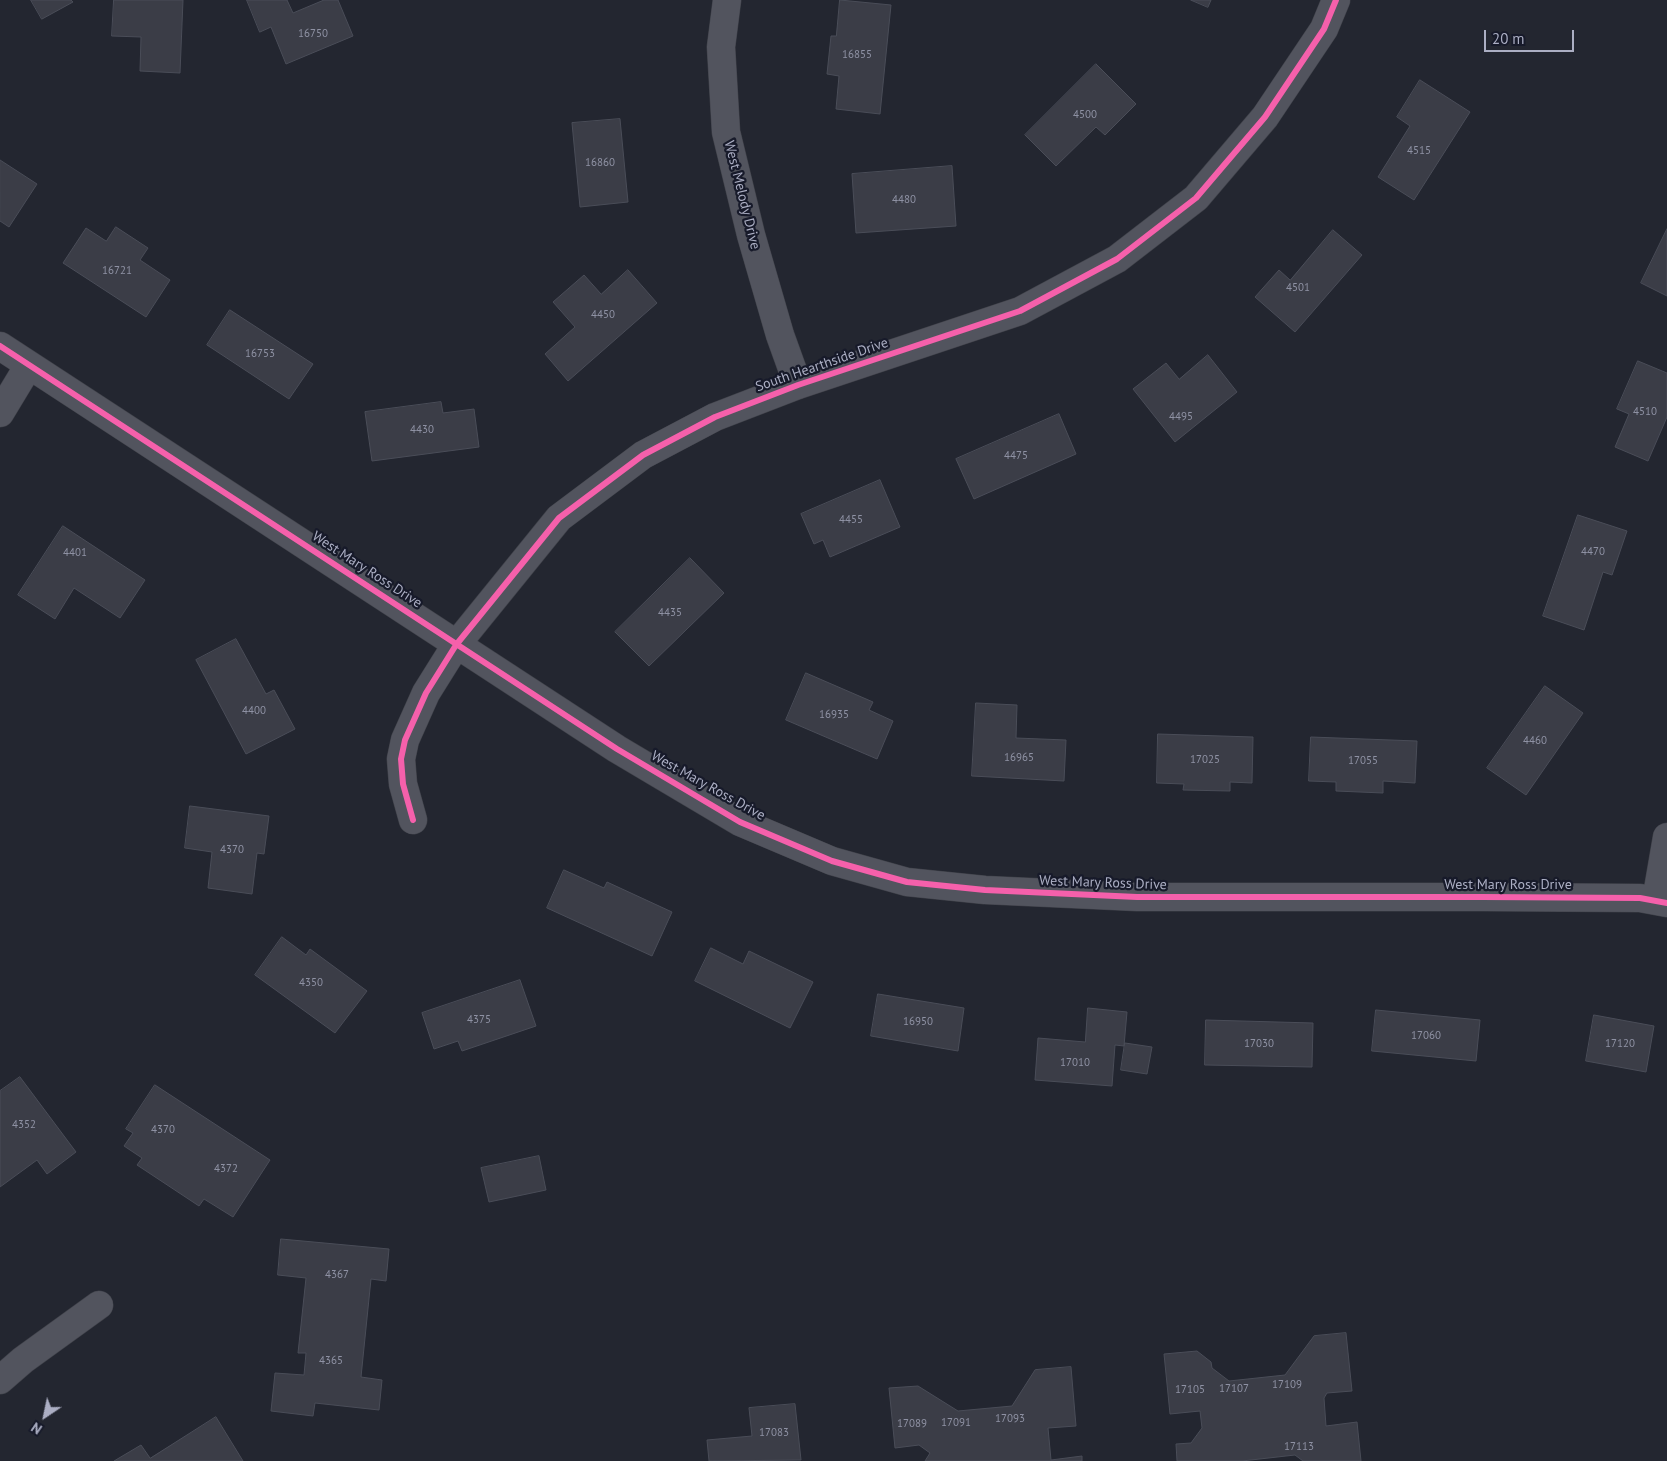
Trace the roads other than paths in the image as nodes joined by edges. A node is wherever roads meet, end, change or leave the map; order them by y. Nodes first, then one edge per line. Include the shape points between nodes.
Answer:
1 (727, 0) edge
2 (1336, 0) edge
3 (0, 346) edge
4 (29, 365) junction
5 (798, 385) junction
6 (0, 413) edge
7 (456, 644) junction
8 (413, 820) dead end
9 (1667, 837) edge
10 (1661, 902) edge
11 (99, 1304) dead end
12 (0, 1380) edge

1 - 5 street, West Melody Drive via 721,47 726,132 751,235
2 - 5 street, South Hearthside Drive via 1324,29 1265,117 1196,198 1117,259 1020,311
3 - 4 street, West Mary Ross Drive
4 - 6 street
4 - 7 street, West Mary Ross Drive
5 - 7 street, South Hearthside Drive via 715,417 643,454 559,518
7 - 8 street, South Hearthside Drive via 426,693 405,740 401,759 403,784
7 - 10 street, West Mary Ross Drive via 617,749 740,822 832,861 907,882 985,890 1138,898 1640,898
9 - 10 street
11 - 12 street

